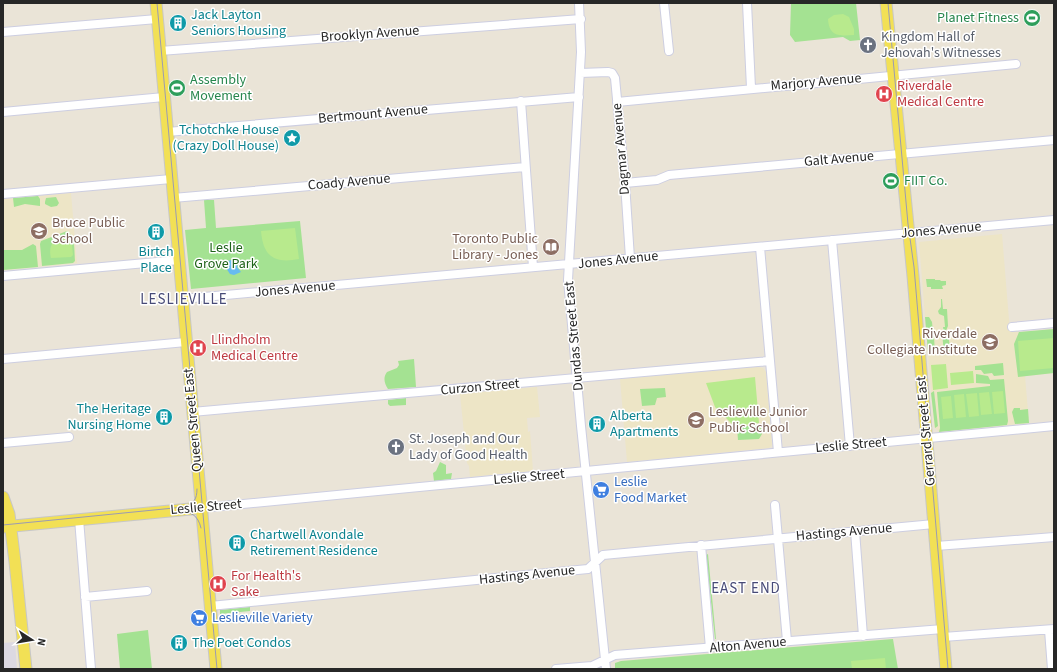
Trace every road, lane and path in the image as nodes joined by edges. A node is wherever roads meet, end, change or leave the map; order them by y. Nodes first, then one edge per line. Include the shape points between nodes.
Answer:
1 (156, 3) edge
2 (579, 3) edge
3 (664, 3) edge
4 (747, 3) edge
5 (886, 3) edge
6 (157, 19) junction
7 (580, 19) junction
8 (3, 32) edge
9 (160, 51) junction
10 (668, 51) dead end
11 (1016, 64) dead end
12 (580, 73) junction
13 (893, 75) junction
14 (751, 88) junction
15 (164, 96) junction
16 (578, 97) junction
17 (520, 101) junction
18 (617, 102) junction
19 (3, 112) edge
20 (167, 132) junction
21 (1054, 140) edge
22 (900, 154) junction
23 (525, 167) junction
24 (171, 179) junction
25 (625, 183) junction
26 (3, 194) edge
27 (173, 198) junction
28 (1054, 220) edge
29 (908, 233) junction
30 (832, 240) junction
31 (760, 247) junction
32 (630, 258) junction
33 (179, 260) junction
34 (569, 264) junction
35 (534, 267) junction
36 (3, 276) edge
37 (182, 299) junction
38 (1054, 323) edge
39 (1012, 327) dead end
40 (186, 342) junction
41 (3, 358) edge
42 (769, 361) junction
43 (577, 379) junction
44 (192, 412) junction
45 (1054, 426) edge
46 (69, 437) dead end
47 (927, 438) junction
48 (3, 443) edge
49 (850, 446) junction
50 (778, 452) junction
51 (586, 471) junction
52 (3, 497) edge
53 (775, 505) dead end
54 (201, 508) junction
55 (78, 519) junction
56 (934, 524) junction
57 (7, 526) edge
58 (854, 531) junction
59 (1054, 537) edge
60 (778, 538) junction
61 (701, 545) junction
62 (936, 546) junction
63 (595, 562) junction
64 (147, 591) dead end
65 (84, 596) junction
66 (210, 606) junction
67 (1051, 630) edge
68 (943, 633) junction
69 (863, 636) junction
70 (787, 641) junction
71 (710, 648) junction
72 (605, 665) edge
73 (26, 669) edge
74 (91, 669) edge
75 (216, 669) edge
76 (556, 669) edge
77 (946, 669) edge
78 (1052, 669) edge

1 - 6 main road, Queen Street East
2 - 7 street, Dundas Street East
3 - 10 street
4 - 14 street
5 - 13 main road, Gerrard Street East
6 - 8 street
6 - 9 main road, Queen Street East
7 - 9 street, Brooklyn Avenue
7 - 12 street, Dundas Street East
9 - 15 main road, Queen Street East
11 - 13 street, Marjory Avenue
12 - 16 street, Dundas Street East
12 - 18 street, Dagmar Avenue via 612,73
13 - 14 street, Marjory Avenue
13 - 22 main road, Gerrard Street East
14 - 18 street, Marjory Avenue
15 - 19 street
15 - 20 main road, Queen Street East
16 - 17 street, Bertmount Avenue
16 - 34 street, Dundas Street East
17 - 20 street, Bertmount Avenue
17 - 23 street
18 - 25 street, Dagmar Avenue
20 - 24 main road, Queen Street East
21 - 22 street, Galt Avenue
22 - 25 street, Galt Avenue via 669,175 657,180
22 - 29 main road, Gerrard Street East
23 - 27 street, Coady Avenue
23 - 35 street
24 - 26 street
24 - 27 main road, Queen Street East
25 - 32 street, Dagmar Avenue
27 - 33 main road, Queen Street East
28 - 29 street, Jones Avenue
29 - 30 street, Jones Avenue
29 - 47 main road, Gerrard Street East
30 - 31 street, Jones Avenue
30 - 49 street
31 - 32 street, Jones Avenue
31 - 42 street
32 - 34 street, Jones Avenue
33 - 36 street
33 - 37 main road, Queen Street East
34 - 35 street, Jones Avenue
34 - 43 street, Dundas Street East via 568,280
35 - 37 street, Jones Avenue
37 - 40 main road, Queen Street East
38 - 39 street
40 - 41 street
40 - 44 main road, Queen Street East
42 - 43 street, Curzon Street
42 - 50 street
43 - 44 street, Curzon Street
43 - 51 street, Dundas Street East
44 - 54 main road, Queen Street East
45 - 47 street, Leslie Street
46 - 48 street
47 - 49 street, Leslie Street
47 - 56 main road, Gerrard Street East
49 - 50 street, Leslie Street
50 - 51 street, Leslie Street
51 - 54 street, Leslie Street
51 - 63 street, Dundas Street East
52 - 57 main road via 9,514
53 - 60 street
54 - 55 main road, Leslie Street
54 - 66 main road, Queen Street East
55 - 57 main road, Leslie Street
55 - 65 street
56 - 58 street, Hastings Avenue
56 - 62 main road, Gerrard Street East
57 - 73 main road
58 - 60 street, Hastings Avenue
58 - 69 street
59 - 62 street
60 - 61 street, Hastings Avenue
60 - 70 street
61 - 63 street, Hastings Avenue via 603,555
61 - 71 street
62 - 68 main road, Gerrard Street East
63 - 66 street, Hastings Avenue via 588,569
63 - 72 street, Dundas Street East
64 - 65 street
65 - 74 street
66 - 75 main road, Queen Street East
67 - 68 street, Alton Avenue
67 - 78 street
68 - 69 street, Alton Avenue
68 - 77 main road, Gerrard Street East
69 - 70 street, Alton Avenue
70 - 71 street, Alton Avenue
71 - 72 street, Alton Avenue via 615,655
72 - 76 street, Alton Avenue

